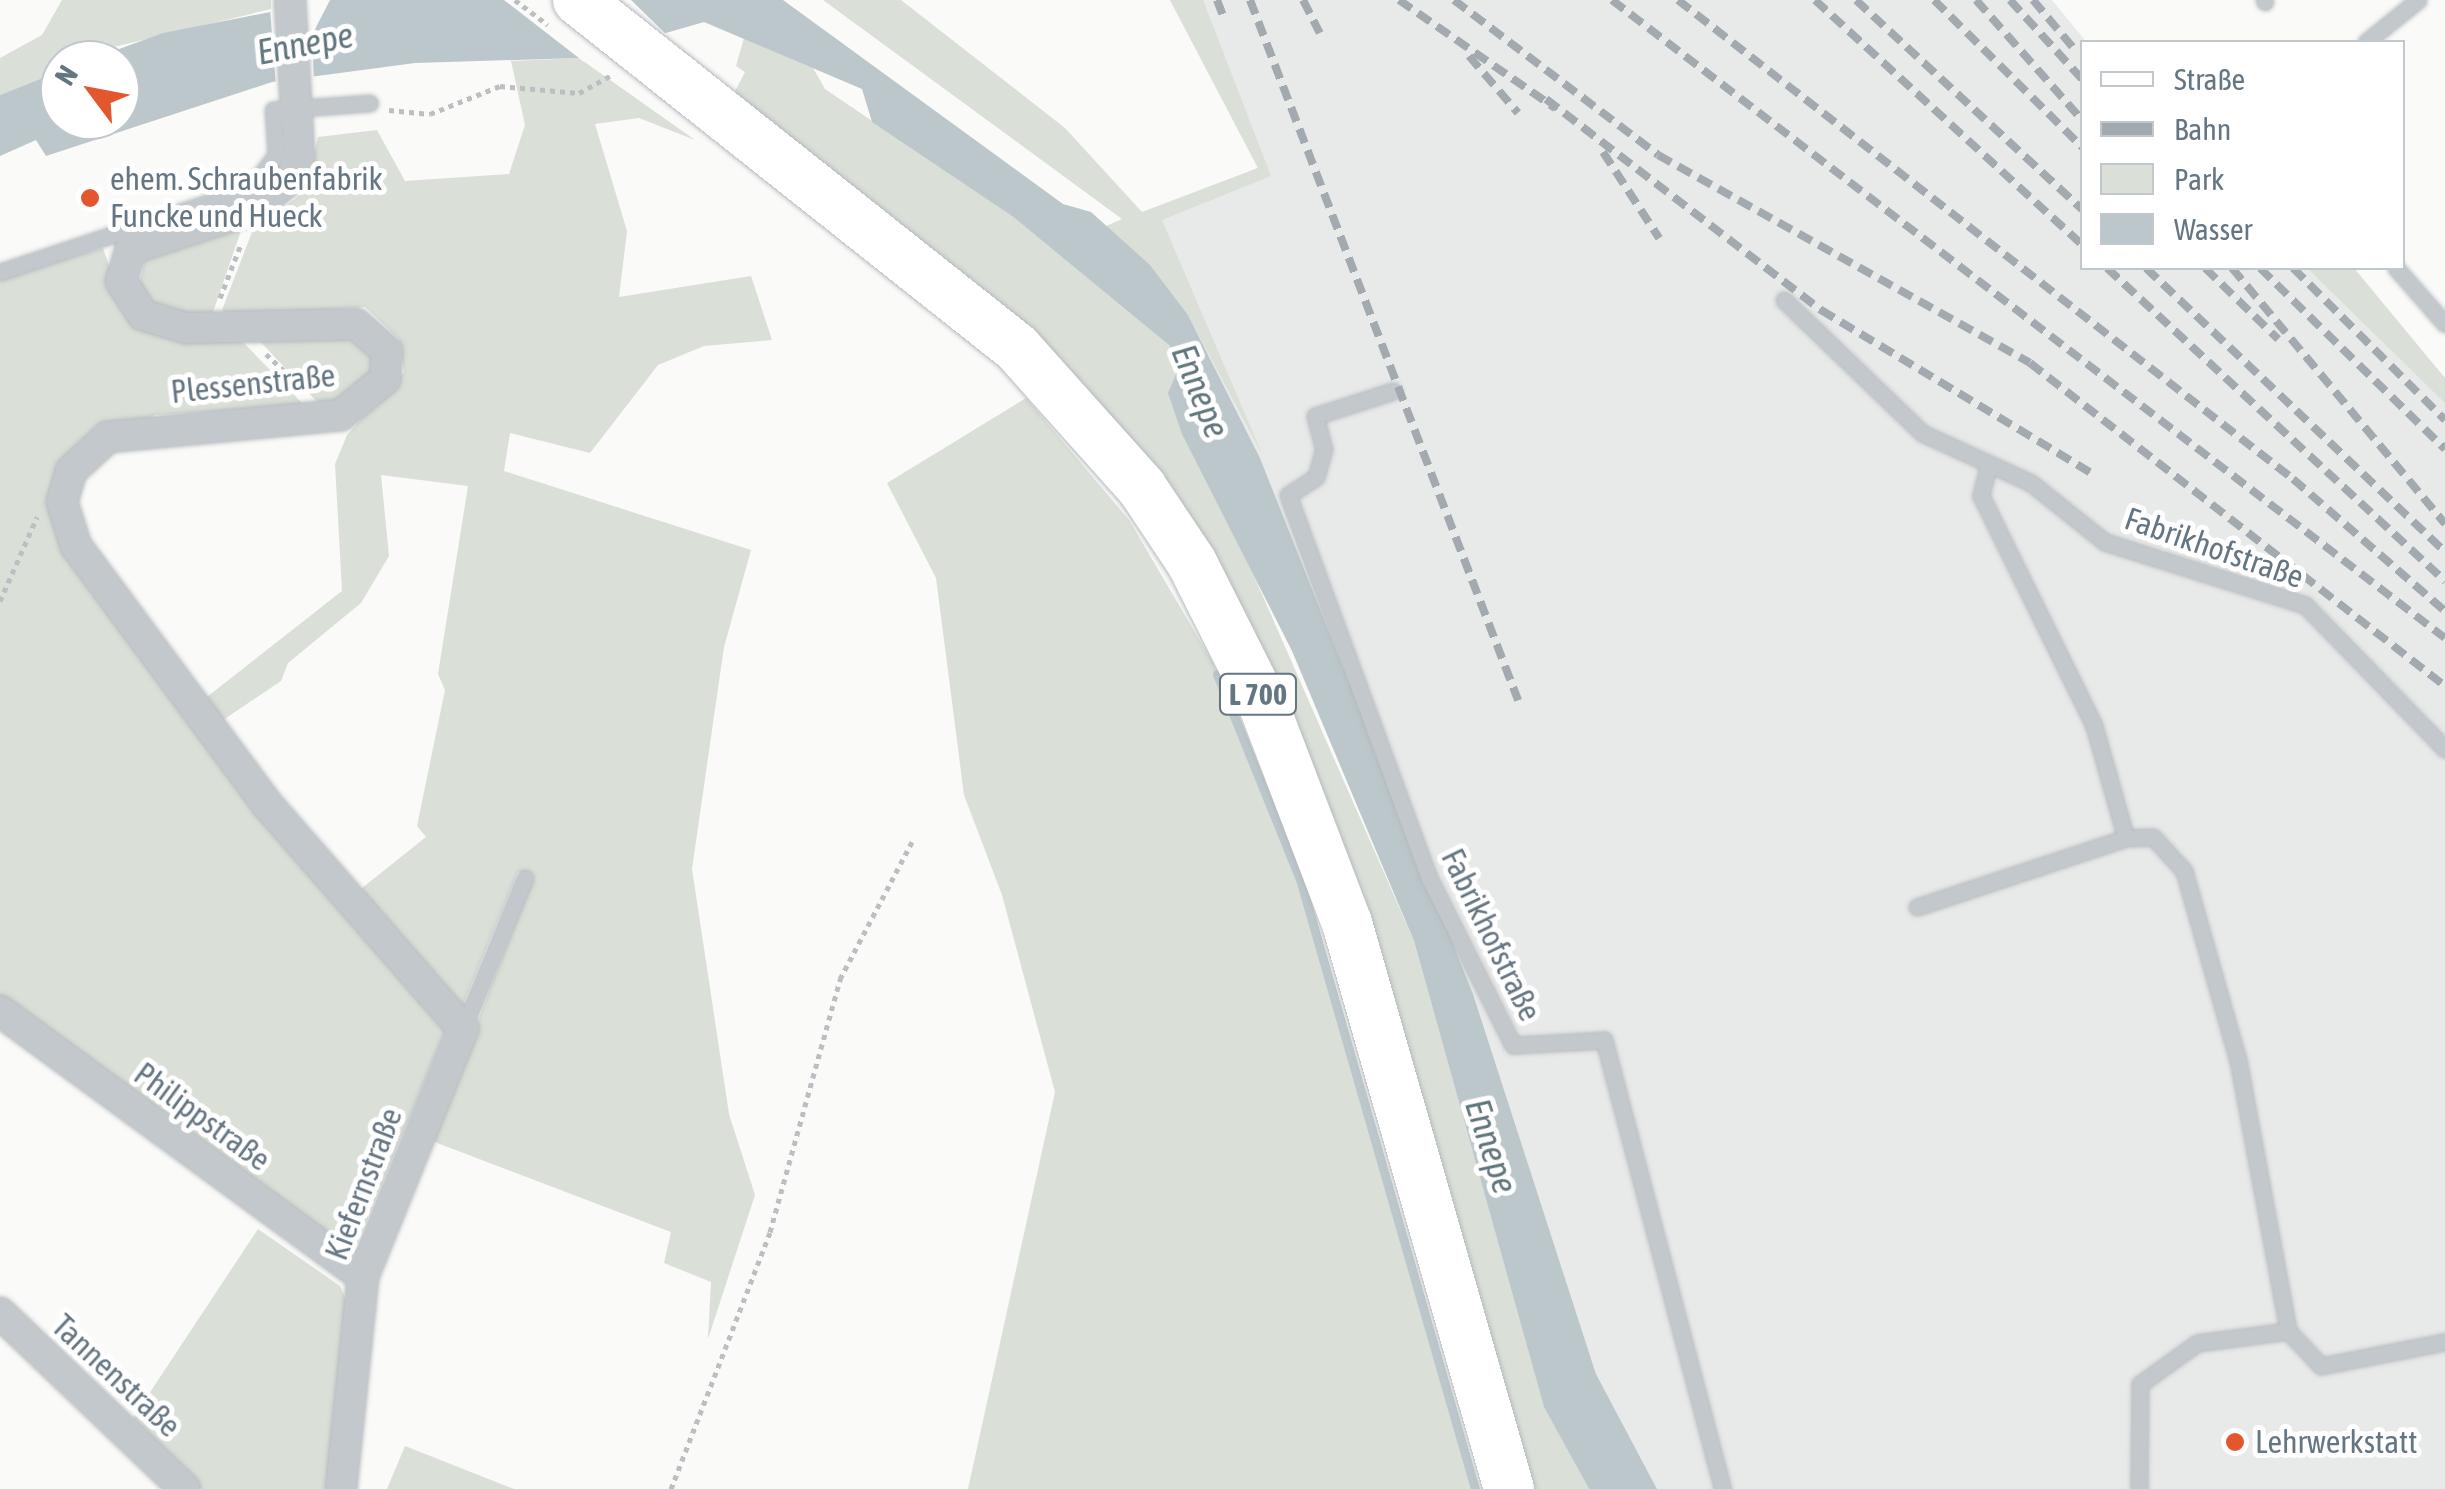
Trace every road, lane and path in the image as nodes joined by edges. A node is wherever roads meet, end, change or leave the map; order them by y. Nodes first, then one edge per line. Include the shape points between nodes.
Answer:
1 (578, 0) edge
2 (2418, 0) edge
3 (290, 3) edge
4 (2368, 40) edge
5 (624, 72) junction
6 (296, 95) junction
7 (370, 103) joint
8 (248, 227) dead end
9 (2398, 270) edge
10 (0, 272) edge
11 (1784, 300) dead end
12 (215, 311) dead end
13 (2445, 324) edge
14 (1393, 391) dead end
15 (1988, 467) junction
16 (65, 486) junction
17 (0, 601) edge
18 (2445, 749) edge
19 (2126, 838) junction
20 (912, 842) dead end
21 (525, 878) dead end
22 (1918, 908) dead end
23 (0, 1012) edge
24 (463, 1029) junction
25 (363, 1277) junction
26 (0, 1313) edge
27 (2288, 1331) junction
28 (2445, 1342) edge
29 (185, 1489) edge
30 (342, 1489) edge
31 (671, 1489) edge
32 (1509, 1489) edge
33 (1723, 1489) edge
34 (2139, 1489) edge

1 - 5 main road, L 700
2 - 4 lane
3 - 6 street, Plessenstraße
5 - 7 path via 579,93 500,86 430,114
5 - 32 main road, L 700 via 1017,348 1132,475 1192,563 1264,706 1346,923
6 - 7 lane
6 - 10 lane via 274,110 276,154 250,189
6 - 16 street, Plessenstraße via 299,158 280,194 131,249 121,281 144,315 186,328 356,324 381,340 385,378 340,415 108,438
8 - 12 path
9 - 13 lane
11 - 15 lane, Fabrikhofstraße via 1922,433
14 - 33 lane, Fabrikhofstraße via 1315,416 1324,448 1316,476 1288,496 1429,878 1513,1045 1604,1040
15 - 18 lane, Fabrikhofstraße via 2031,484 2105,542 2305,605
15 - 19 lane via 1981,496 2094,726
16 - 17 path via 45,498
16 - 24 street via 76,546 266,803
19 - 22 lane
19 - 27 lane via 2153,838 2184,871 2238,1060
20 - 31 path via 840,979 770,1232
21 - 24 lane, Kiefernstraße
23 - 25 street, Philippstraße
24 - 25 street, Kiefernstraße
25 - 30 street, Kiefernstraße
26 - 29 street, Tannenstraße
27 - 28 lane via 2320,1366
27 - 34 lane via 2196,1343 2140,1384

